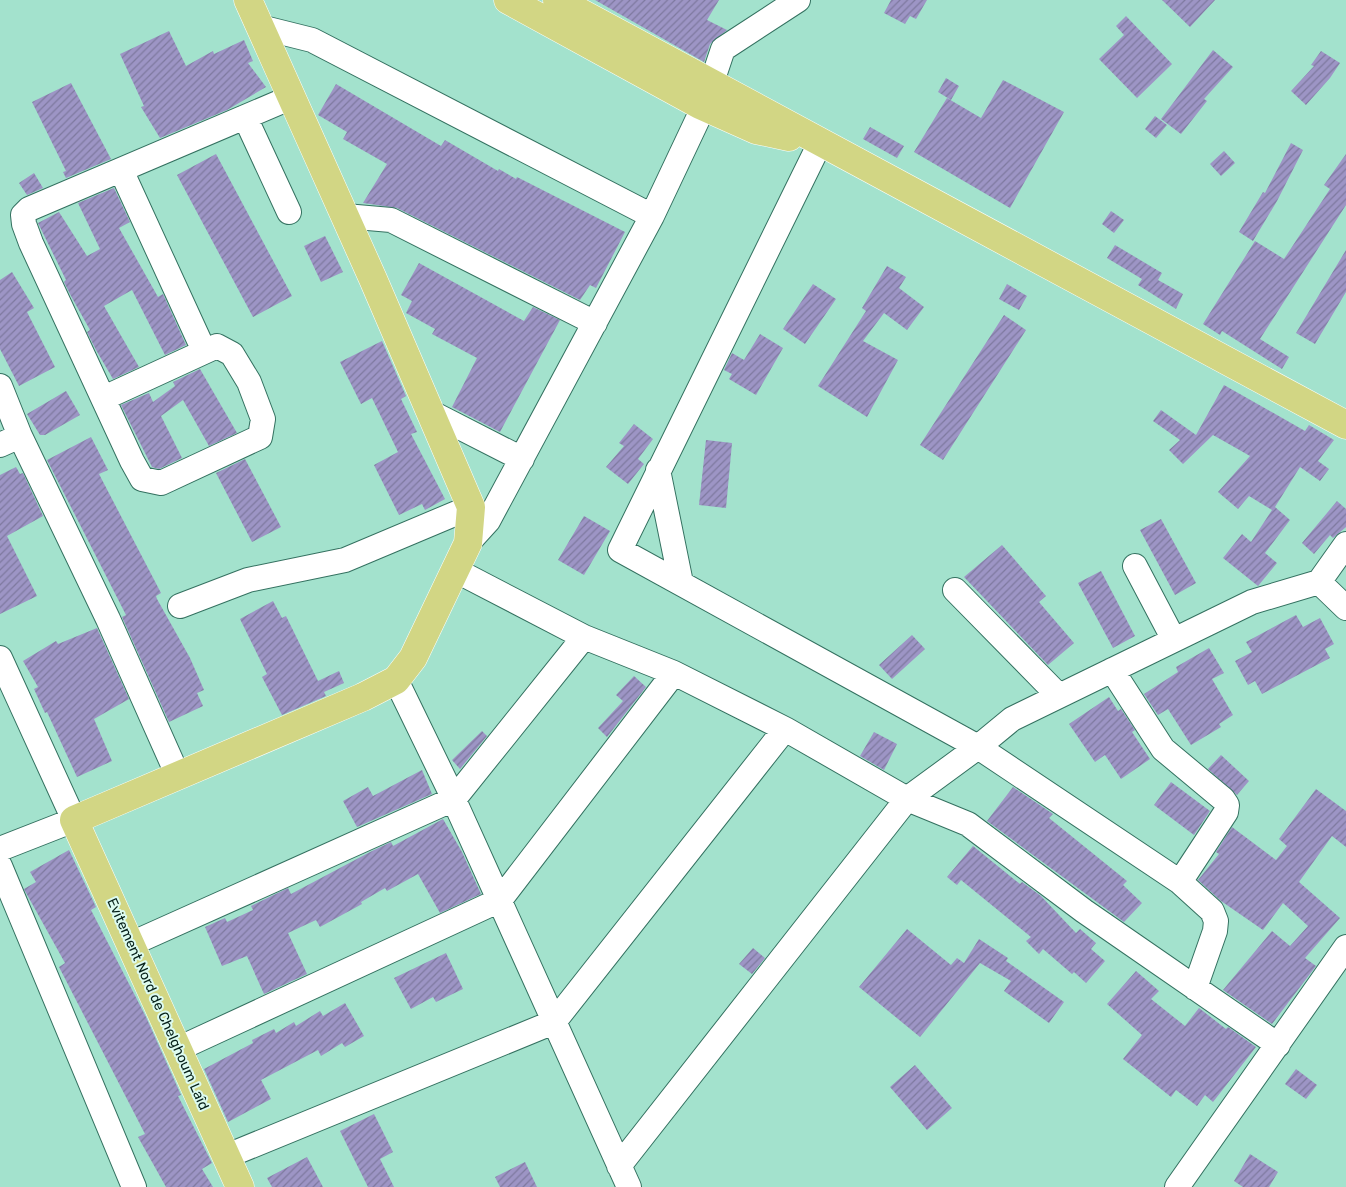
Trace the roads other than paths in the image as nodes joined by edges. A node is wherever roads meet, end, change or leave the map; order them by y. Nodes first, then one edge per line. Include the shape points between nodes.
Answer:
1 (248, 0) edge
2 (508, 0) edge
3 (798, 0) edge
4 (563, 1) edge
5 (260, 27) junction
6 (708, 96) junction
7 (292, 97) junction
8 (245, 118) junction
9 (820, 143) junction
10 (121, 170) junction
11 (289, 212) dead end
12 (345, 216) junction
13 (652, 216) junction
14 (595, 322) junction
15 (199, 340) dead end
16 (0, 386) edge
17 (104, 398) junction
18 (430, 412) junction
19 (1346, 425) edge
20 (10, 440) edge
21 (522, 459) junction
22 (658, 470) junction
23 (471, 507) junction
24 (468, 543) junction
25 (1346, 544) edge
26 (1135, 566) dead end
27 (455, 570) junction
28 (1319, 582) junction
29 (681, 583) junction
30 (956, 590) dead end
31 (180, 606) dead end
32 (1346, 606) edge
33 (584, 638) junction
34 (1174, 640) junction
35 (0, 658) edge
36 (1112, 670) junction
37 (674, 673) junction
38 (396, 680) junction
39 (1059, 696) junction
40 (785, 729) junction
41 (978, 747) junction
42 (178, 776) junction
43 (454, 799) junction
44 (907, 799) junction
45 (74, 820) junction
46 (0, 849) edge
47 (0, 866) edge
48 (1180, 882) junction
49 (500, 900) junction
50 (131, 944) junction
51 (1346, 947) edge
52 (1195, 988) junction
53 (554, 1022) junction
54 (1278, 1045) junction
55 (178, 1049) junction
56 (227, 1156) junction
57 (624, 1176) edge
58 (134, 1187) edge
59 (240, 1187) edge
60 (1177, 1187) edge

1 - 5 main road
2 - 6 main road
3 - 6 street via 724,49
4 - 6 main road
5 - 7 main road
5 - 13 street via 312,40
6 - 9 main road
6 - 13 street
7 - 8 street
7 - 12 main road
8 - 10 street
8 - 11 street
9 - 19 main road
9 - 22 street
10 - 15 street
10 - 17 street via 29,209 23,215 31,243
12 - 14 street via 391,220
12 - 18 main road
13 - 14 street
14 - 21 street
16 - 20 street
17 - 17 street via 217,346 232,354 249,382 263,419 260,437 161,483 142,479
18 - 21 street
18 - 23 main road
20 - 42 street via 108,619
21 - 24 street via 488,521
22 - 29 street
22 - 29 street via 620,550
23 - 24 main road
23 - 31 street via 345,560 248,580
24 - 27 main road
25 - 28 street
26 - 34 street
27 - 33 street
27 - 38 main road via 412,658
28 - 32 street
28 - 34 street via 1252,602
29 - 41 street
30 - 39 street
33 - 37 street
33 - 43 street
34 - 36 street
35 - 45 street
36 - 39 street
36 - 48 street via 1163,749 1227,805 1226,812
37 - 40 street
37 - 49 street
38 - 42 main road
38 - 43 street
39 - 41 street via 1012,719
40 - 44 street
40 - 53 street
41 - 44 street
41 - 48 street
42 - 45 main road
43 - 49 street
43 - 50 street
44 - 52 street via 968,824 1084,912
44 - 57 street
45 - 46 street
45 - 50 main road, Evitement Nord de Chelghoum Laîd
47 - 58 street
48 - 52 street via 1212,912 1216,921
49 - 53 street
49 - 55 street
50 - 55 main road, Evitement Nord de Chelghoum Laîd
51 - 54 street
52 - 54 street
53 - 56 street
53 - 57 street
54 - 60 street
55 - 56 main road, Evitement Nord de Chelghoum Laîd
56 - 59 main road, Evitement Nord de Chelghoum Laîd

